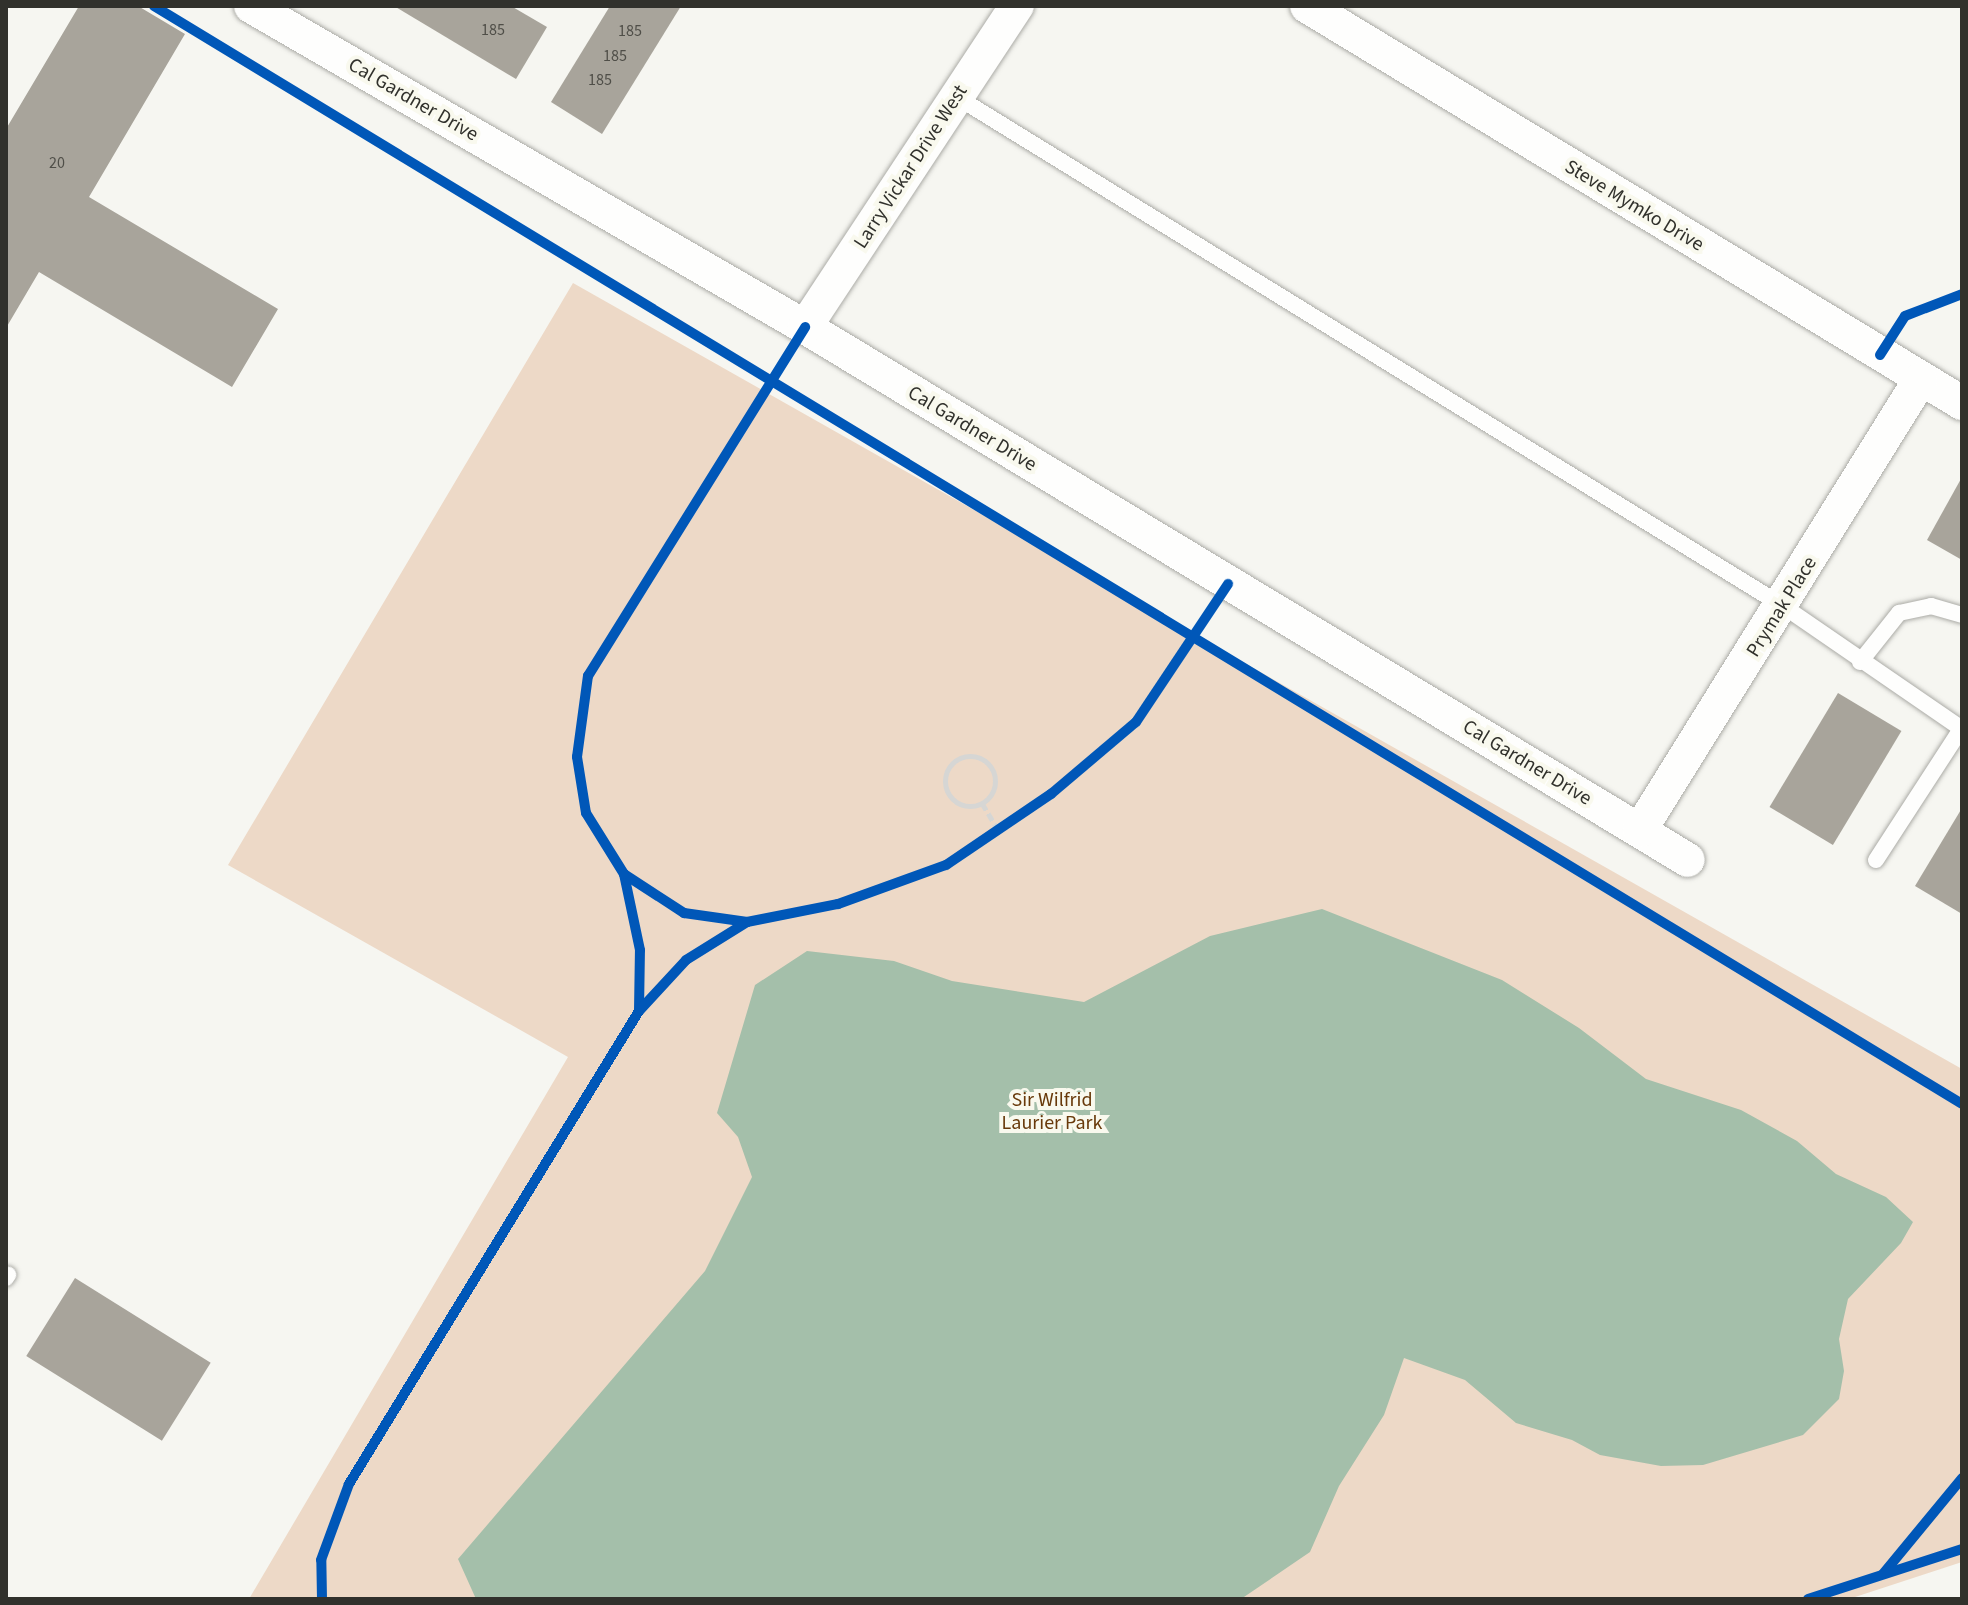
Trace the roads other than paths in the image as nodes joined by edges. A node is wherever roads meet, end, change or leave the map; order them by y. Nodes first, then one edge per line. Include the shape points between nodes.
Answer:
1 (251, 6) edge
2 (1017, 6) edge
3 (1307, 6) edge
4 (957, 97) junction
5 (805, 327) junction
6 (1920, 380) junction
7 (1962, 403) edge
8 (1783, 606) junction
9 (1962, 615) edge
10 (1860, 662) junction
11 (1961, 729) edge
12 (1640, 830) junction
13 (1688, 860) dead end
14 (1876, 860) dead end

1 - 5 street, Cal Gardner Drive
2 - 4 street, Larry Vickar Drive West
3 - 6 street, Steve Mymko Drive
4 - 5 street, Larry Vickar Drive West
4 - 8 lane
5 - 12 street, Cal Gardner Drive
6 - 7 street, Steve Mymko Drive
6 - 8 street, Prymak Place
8 - 10 lane
8 - 12 street, Prymak Place
9 - 10 lane via 1931,606 1899,613
10 - 11 lane
11 - 14 lane
12 - 13 street, Cal Gardner Drive

